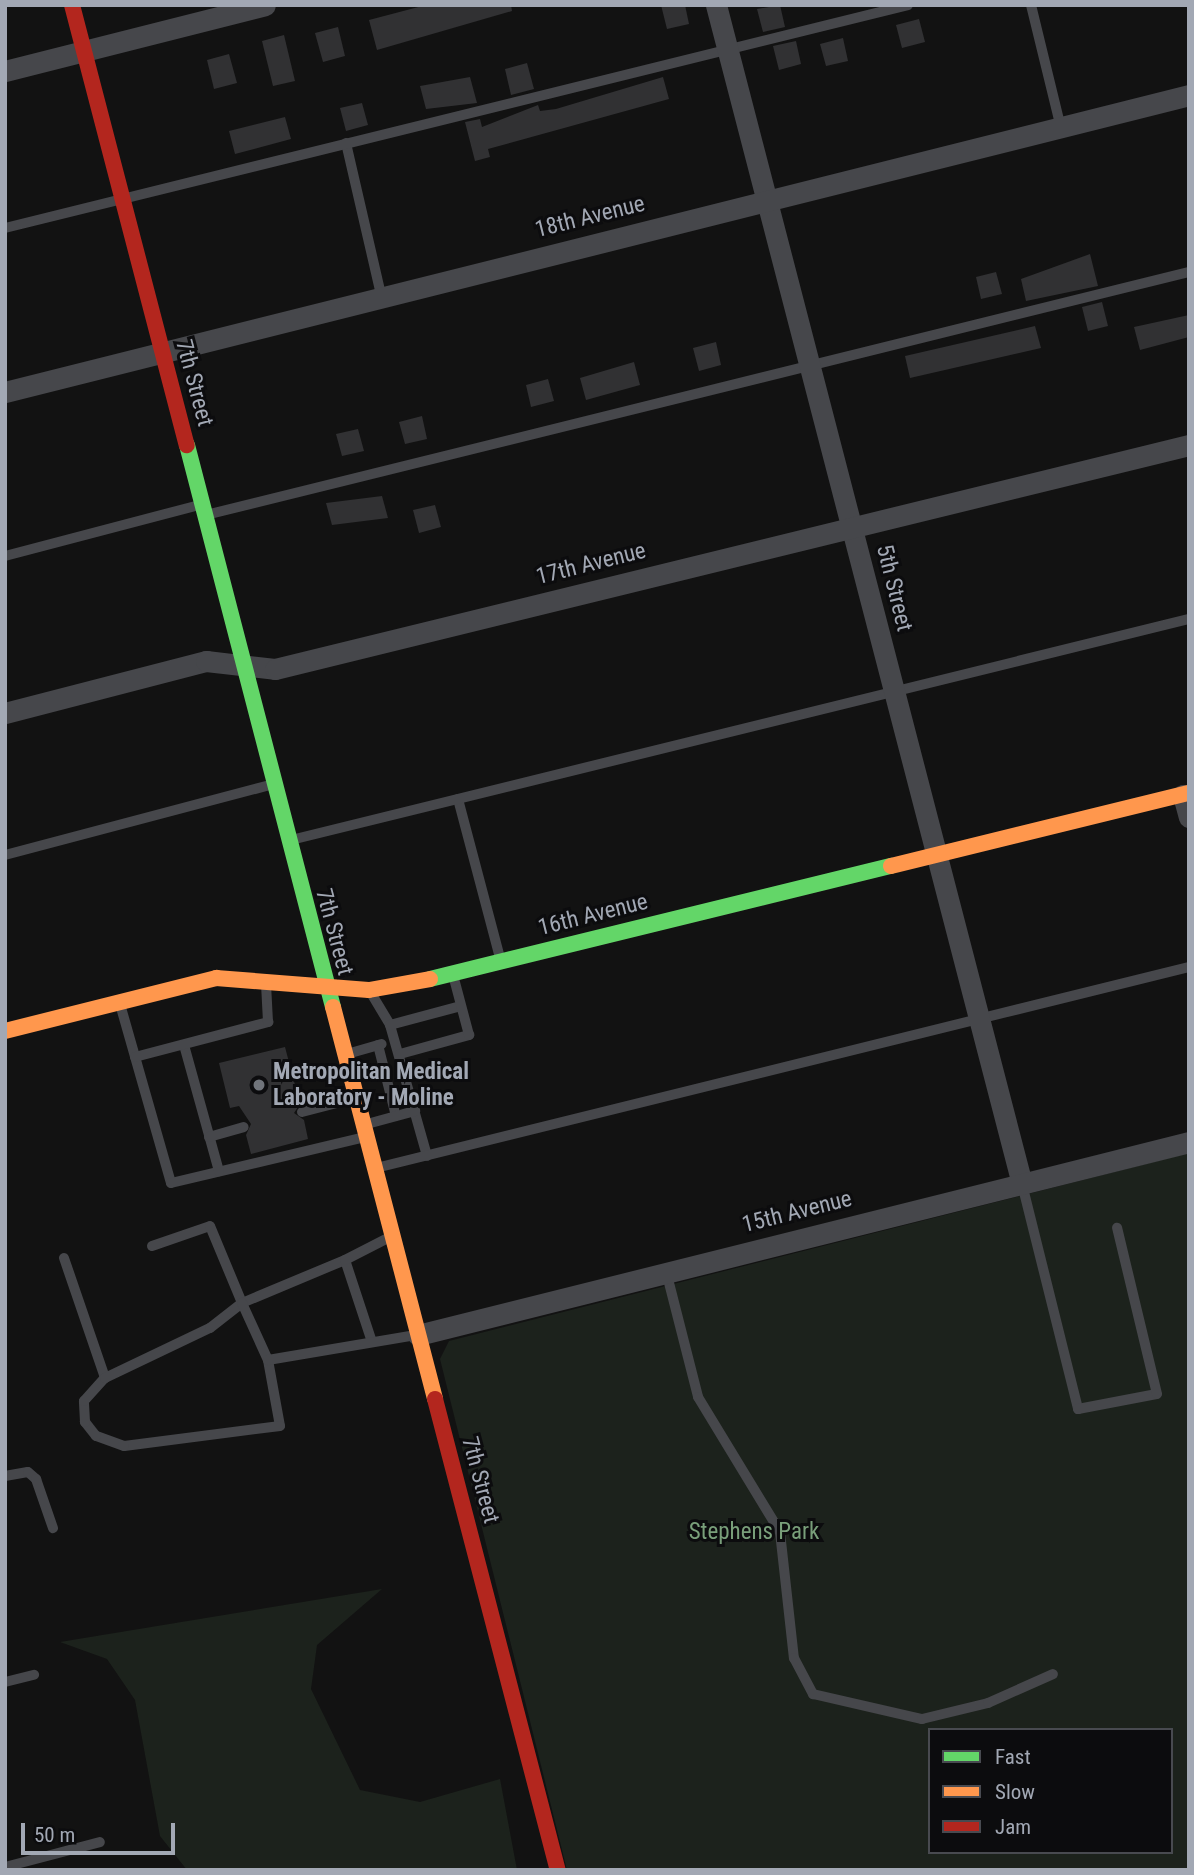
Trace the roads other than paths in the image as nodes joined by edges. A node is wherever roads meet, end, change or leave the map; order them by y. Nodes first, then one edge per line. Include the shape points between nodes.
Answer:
1 (72, 5) edge
2 (265, 5) edge
3 (716, 5) edge
4 (908, 5) edge
5 (1031, 5) edge
6 (728, 48) junction
7 (83, 50) junction
8 (5, 71) edge
9 (1189, 95) edge
10 (1061, 128) junction
11 (346, 142) junction
12 (123, 198) junction
13 (766, 201) junction
14 (5, 228) edge
15 (1189, 272) edge
16 (381, 295) junction
17 (162, 350) junction
18 (807, 364) junction
19 (5, 391) edge
20 (1189, 445) edge
21 (203, 510) junction
22 (851, 527) junction
23 (5, 556) edge
24 (1189, 618) edge
25 (243, 665) junction
26 (894, 692) junction
27 (5, 713) edge
28 (273, 784) junction
29 (1186, 794) edge
30 (458, 799) junction
31 (1189, 817) edge
32 (288, 841) junction
33 (935, 853) junction
34 (5, 855) edge
35 (501, 961) junction
36 (1189, 967) edge
37 (452, 973) junction
38 (266, 978) junction
39 (325, 986) junction
40 (369, 990) junction
41 (119, 1001) junction
42 (461, 1006) junction
43 (979, 1019) junction
44 (390, 1025) junction
45 (5, 1031) edge
46 (395, 1040) junction
47 (184, 1045) junction
48 (378, 1045) junction
49 (400, 1054) junction
50 (343, 1055) junction
51 (135, 1056) junction
52 (356, 1098) junction
53 (415, 1111) junction
54 (302, 1112) dead end
55 (396, 1115) junction
56 (244, 1127) dead end
57 (364, 1131) junction
58 (209, 1137) junction
59 (1189, 1142) edge
60 (427, 1156) junction
61 (374, 1169) junction
62 (219, 1171) junction
63 (1021, 1184) junction
64 (1117, 1228) dead end
65 (392, 1237) junction
66 (152, 1246) dead end
67 (64, 1258) dead end
68 (345, 1260) junction
69 (666, 1270) junction
70 (242, 1303) junction
71 (418, 1335) junction
72 (371, 1339) junction
73 (268, 1360) junction
74 (105, 1378) junction
75 (5, 1476) edge
76 (53, 1528) dead end
77 (1053, 1674) dead end
78 (34, 1675) dead end
79 (5, 1682) edge
80 (100, 1842) dead end
81 (5, 1867) edge
82 (558, 1870) edge

1 - 7 street, 7th Street
2 - 7 street
3 - 6 street, 5th Street
4 - 6 lane
5 - 10 lane
6 - 11 lane
6 - 13 street, 5th Street
7 - 8 street
7 - 12 street, 7th Street
9 - 10 street, 18th Avenue
10 - 13 street, 18th Avenue
11 - 12 lane
11 - 16 lane
12 - 14 lane
12 - 17 street, 7th Street
13 - 16 street, 18th Avenue
13 - 18 street, 5th Street
15 - 18 lane
16 - 17 street, 18th Avenue
17 - 19 street, 18th Avenue
17 - 21 street, 7th Street
18 - 21 lane
18 - 22 street, 5th Street
20 - 22 street, 17th Avenue
21 - 23 lane
21 - 25 street, 7th Street
22 - 25 street, 17th Avenue via 275,669
22 - 26 street, 5th Street
24 - 26 lane
25 - 27 street, 17th Avenue via 206,661
25 - 28 street, 7th Street
26 - 30 lane
26 - 33 street, 5th Street
28 - 32 street, 7th Street
28 - 34 lane
29 - 31 street
29 - 33 street, 16th Avenue
30 - 32 lane
30 - 35 lane
32 - 39 street, 7th Street
33 - 35 street, 16th Avenue
33 - 43 street, 5th Street
35 - 37 street, 16th Avenue
36 - 43 lane
37 - 40 street, 16th Avenue
37 - 42 lane
38 - 39 street, 16th Avenue
38 - 41 street, 16th Avenue via 216,978
38 - 47 lane via 268,1022
39 - 40 street, 16th Avenue
39 - 50 street, 7th Street
40 - 44 lane
41 - 45 street, 16th Avenue
41 - 51 lane
42 - 44 lane
42 - 49 lane via 469,1035
43 - 60 lane
43 - 63 street, 5th Street
44 - 46 lane
46 - 48 lane
46 - 49 lane
47 - 51 lane
47 - 58 lane
48 - 50 lane
48 - 55 lane
49 - 53 lane
50 - 52 street, 7th Street
51 - 62 lane via 170,1183
52 - 54 lane
52 - 57 street, 7th Street
53 - 55 lane
53 - 60 lane
55 - 57 lane
56 - 58 lane
57 - 61 street, 7th Street
57 - 62 lane
58 - 62 lane
59 - 63 street, 15th Avenue
60 - 61 lane
61 - 65 street, 7th Street
63 - 64 lane via 1078,1409 1157,1394
63 - 69 street, 15th Avenue
65 - 68 lane
65 - 71 street, 7th Street
66 - 70 lane via 210,1226
67 - 74 lane
68 - 70 lane
68 - 72 lane
69 - 71 street, 15th Avenue
69 - 77 lane via 698,1397 780,1532 794,1658 813,1694 922,1719 988,1703
70 - 73 lane
70 - 74 lane via 210,1328
71 - 72 lane
71 - 82 street, 7th Street
72 - 73 lane
73 - 74 lane via 280,1426 124,1446 96,1436 85,1422 84,1401
75 - 76 lane via 28,1472 36,1479
78 - 79 lane
80 - 81 lane

